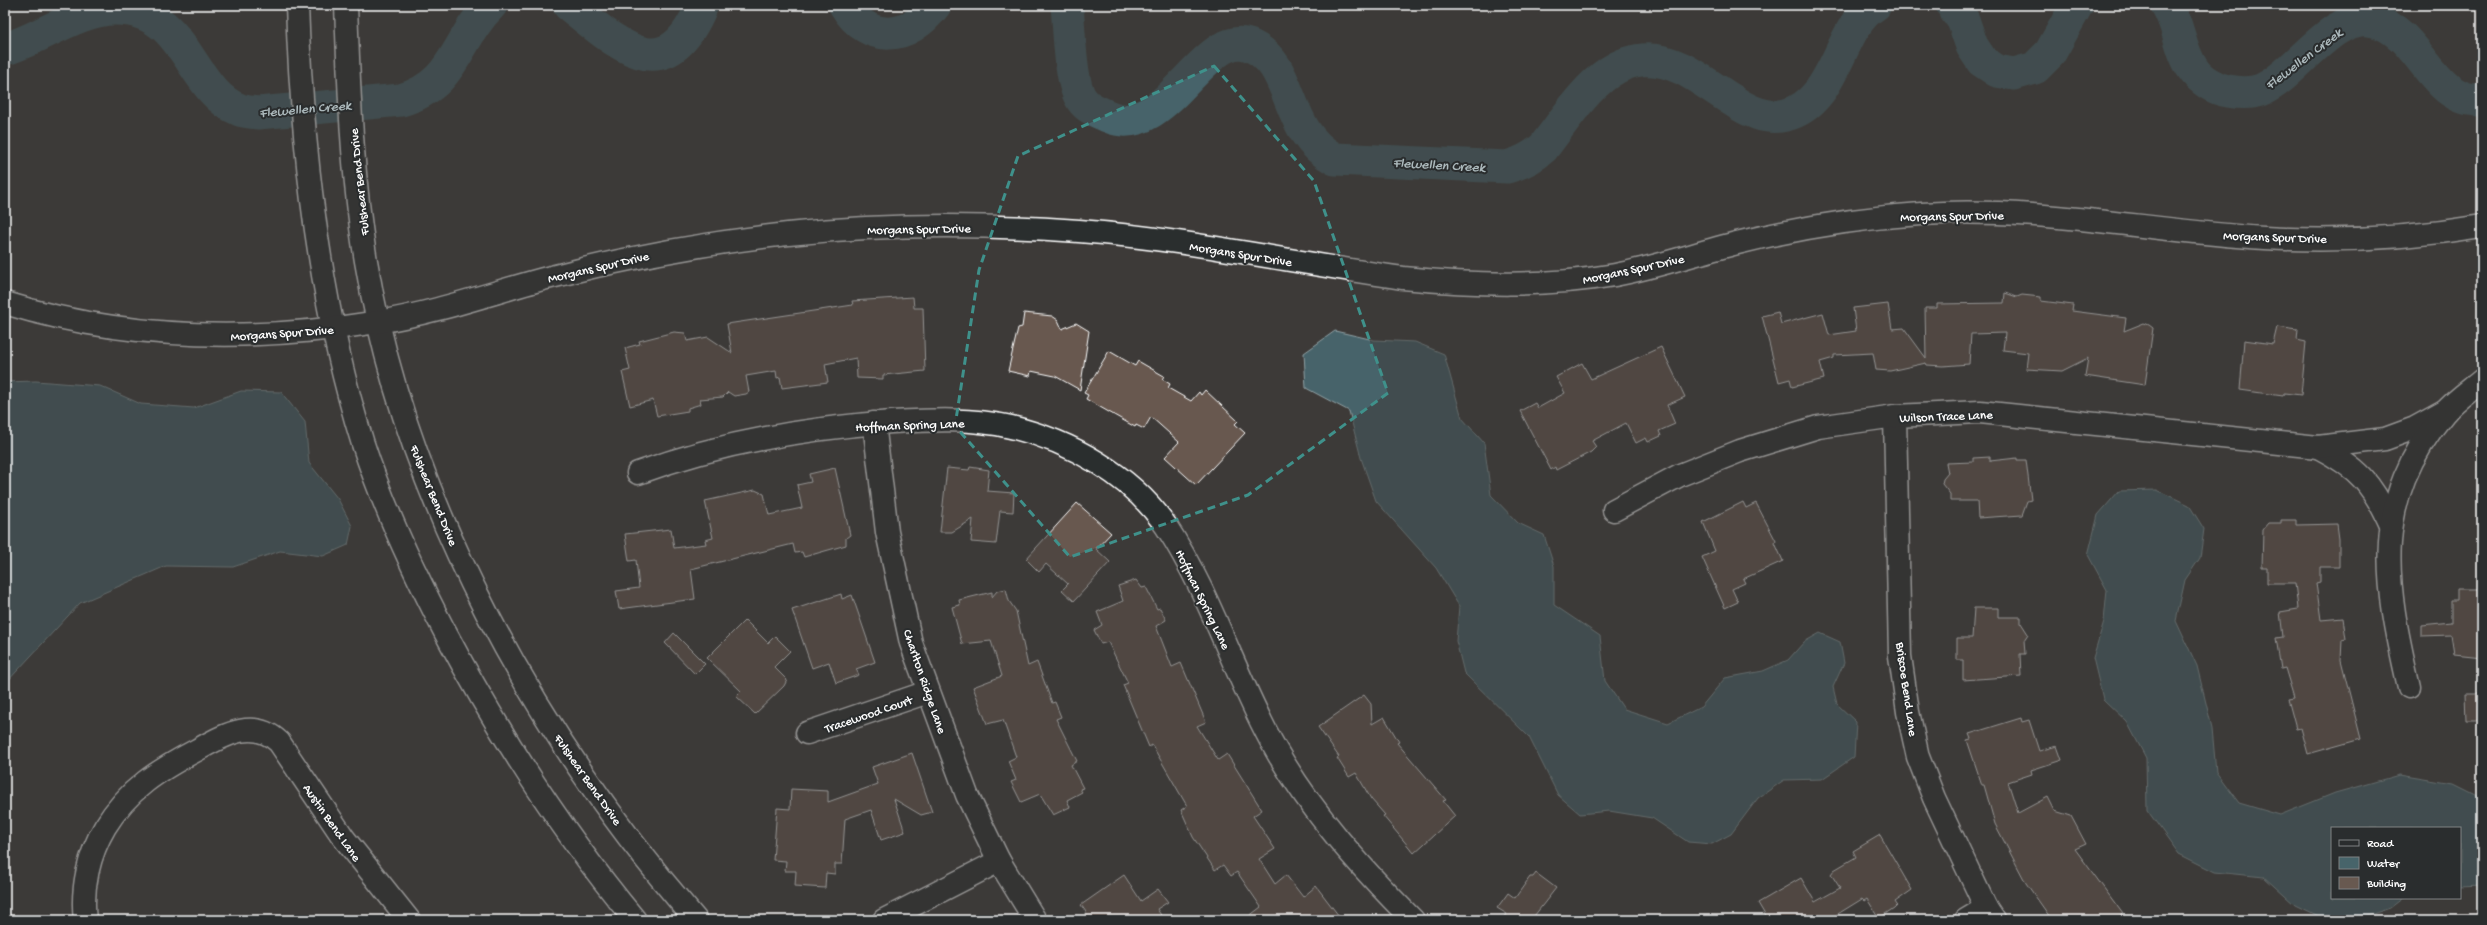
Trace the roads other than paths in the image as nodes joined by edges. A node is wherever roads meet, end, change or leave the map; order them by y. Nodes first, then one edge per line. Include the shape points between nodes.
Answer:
1 (298, 5) edge
2 (346, 5) edge
3 (2482, 226) edge
4 (5, 303) edge
5 (378, 322) junction
6 (334, 328) junction
7 (2482, 380) edge
8 (2446, 410) junction
9 (1895, 416) junction
10 (874, 424) junction
11 (2318, 447) junction
12 (638, 472) dead end
13 (1614, 510) dead end
14 (2391, 526) junction
15 (2409, 687) dead end
16 (928, 692) junction
17 (807, 733) dead end
18 (999, 861) junction
19 (1990, 914) edge
20 (85, 920) edge
21 (409, 920) edge
22 (635, 920) edge
23 (696, 920) edge
24 (884, 920) edge
25 (1035, 920) edge
26 (1413, 920) edge
27 (1966, 920) edge

1 - 6 street via 310,178
2 - 5 street, Fulshear Bend Drive via 354,173 366,262
3 - 5 street, Morgans Spur Drive via 2371,238 2266,238 2045,216 1985,212 1922,214 1798,229 1618,274 1564,282 1518,285 1403,278 1082,231 972,227 848,229 722,242 652,254 595,266 408,317
4 - 6 street, Morgans Spur Drive via 98,324 162,333 227,336
5 - 6 street, Morgans Spur Drive
5 - 23 street, Fulshear Bend Drive via 402,409 419,457 465,567 492,621 549,721 579,767 620,825
6 - 22 street via 364,446 395,527 436,614 481,697 528,775 589,862
7 - 8 street
8 - 11 street, Wilson Trace Lane via 2415,428 2385,439
8 - 14 street via 2425,438 2409,468 2398,496
9 - 11 street, Wilson Trace Lane via 1980,412
9 - 13 street, Wilson Trace Lane via 1818,427 1740,451 1680,475
9 - 19 street, Briscoe Bend Lane via 1900,656 1908,712 1918,757 1934,798
10 - 12 street, Hoffman Spring Lane via 811,430 727,446 682,456
10 - 16 street, Charlton Ridge Lane via 887,532 897,585 911,643
10 - 26 street, Hoffman Spring Lane via 959,420 1011,427 1058,442 1096,462 1136,492 1165,524 1194,573 1252,702 1280,757 1308,799 1353,857
11 - 14 street, Wilson Trace Lane via 2345,461 2365,479 2379,499
14 - 15 street via 2388,575 2393,614
16 - 17 street, Tracewood Court
16 - 18 street, Charlton Ridge Lane via 967,794
18 - 24 street
18 - 25 street, Charlton Ridge Lane
19 - 27 street
20 - 21 street, Austin Bend Lane via 86,887 92,856 106,826 122,803 141,784 165,767 232,732 254,730 266,733 279,742 343,837

